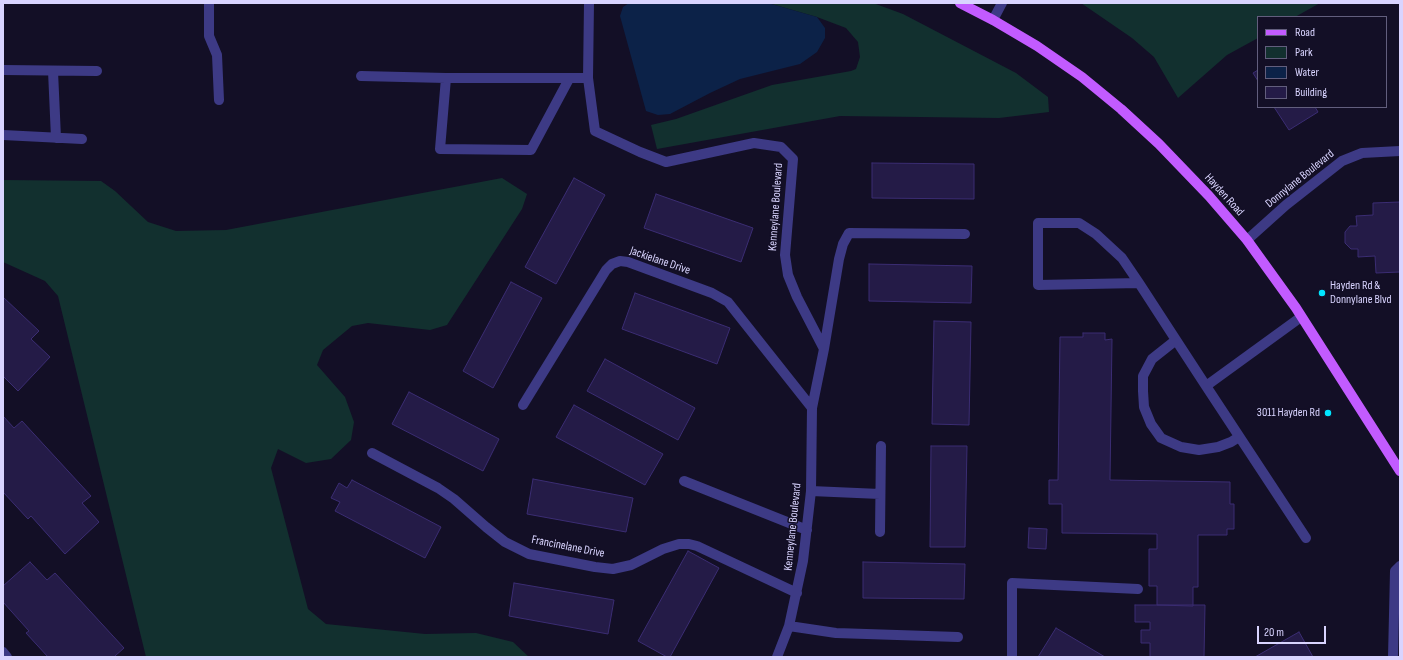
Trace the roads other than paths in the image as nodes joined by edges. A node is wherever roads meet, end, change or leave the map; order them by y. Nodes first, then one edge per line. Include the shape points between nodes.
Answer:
1 (209, 3) edge
2 (589, 3) edge
3 (960, 3) edge
4 (1002, 3) edge
5 (993, 20) junction
6 (3, 70) edge
7 (53, 71) junction
8 (97, 71) dead end
9 (361, 76) dead end
10 (446, 78) junction
11 (588, 78) junction
12 (569, 79) junction
13 (219, 100) dead end
14 (3, 135) edge
15 (56, 138) junction
16 (82, 139) dead end
17 (1400, 152) edge
18 (965, 234) dead end
19 (1247, 240) junction
20 (1139, 283) junction
21 (1302, 317) junction
22 (1176, 340) junction
23 (824, 349) junction
24 (1206, 386) junction
25 (523, 405) dead end
26 (812, 408) junction
27 (1240, 437) junction
28 (881, 446) dead end
29 (372, 453) dead end
30 (1400, 471) edge
31 (684, 481) dead end
32 (811, 491) junction
33 (880, 494) junction
34 (807, 530) junction
35 (880, 532) dead end
36 (1306, 538) dead end
37 (1400, 566) edge
38 (1138, 589) dead end
39 (797, 593) junction
40 (789, 626) junction
41 (958, 637) dead end
42 (3, 652) edge
43 (1393, 652) edge
44 (1400, 655) edge
45 (7, 657) edge
46 (777, 657) edge
47 (1012, 657) edge

1 - 13 street via 209,36 217,55
2 - 11 street, Kenneylane Boulevard
3 - 5 main road, Hayden Road
4 - 5 street
5 - 19 main road, Hayden Road via 1069,68 1121,109 1159,144
6 - 7 street
7 - 8 street
7 - 15 street
9 - 10 street
10 - 12 street
10 - 12 street via 440,149 531,150
11 - 12 street
11 - 23 street, Kenneylane Boulevard via 595,131 640,152 666,162 754,143 781,147 793,159 785,255 788,275
14 - 15 street
15 - 16 street
17 - 19 street, Donnylane Boulevard via 1362,153 1342,161
18 - 23 street, Kenneylane Boulevard via 849,233 839,259
19 - 21 main road, Hayden Road
20 - 20 street via 1122,258 1096,234 1079,223 1038,224 1038,285
20 - 22 street
21 - 24 street
21 - 30 main road, Hayden Road
22 - 24 street
22 - 27 street via 1152,359 1143,376 1144,407 1151,424 1161,438 1181,447 1199,450 1218,447
23 - 26 street, Kenneylane Boulevard
24 - 27 street
25 - 26 street, Jackielane Drive via 606,270 620,261 712,293 728,302
26 - 32 street, Kenneylane Boulevard
27 - 36 street
28 - 33 street
29 - 39 street, Francinelane Drive via 438,488 486,528 529,554 613,569 631,565 674,545 688,544
31 - 34 street
32 - 33 street
32 - 34 street, Kenneylane Boulevard
33 - 35 street
34 - 39 street, Kenneylane Boulevard
37 - 43 street via 1395,571
38 - 47 street via 1012,583
39 - 40 street, Kenneylane Boulevard
40 - 41 street via 836,633
40 - 46 street, Kenneylane Boulevard
42 - 45 street
43 - 44 street

